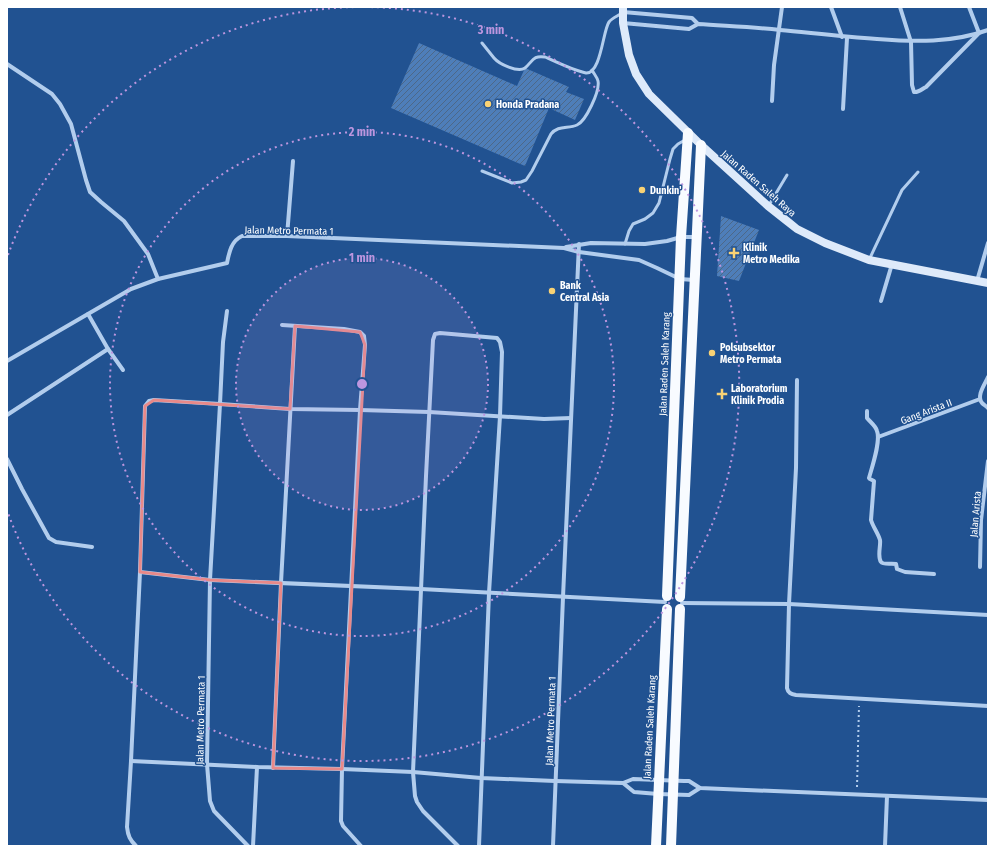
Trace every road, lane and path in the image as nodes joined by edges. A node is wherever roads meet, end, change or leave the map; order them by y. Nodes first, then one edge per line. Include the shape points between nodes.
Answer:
1 (782, 7) edge
2 (831, 7) edge
3 (900, 7) edge
4 (969, 7) edge
5 (623, 10) edge
6 (623, 23) junction
7 (698, 24) junction
8 (778, 30) junction
9 (988, 30) edge
10 (979, 33) junction
11 (842, 37) junction
12 (847, 38) junction
13 (911, 42) junction
14 (482, 43) dead end
15 (7, 64) edge
16 (592, 70) junction
17 (772, 101) dead end
18 (843, 109) dead end
19 (688, 136) junction
20 (700, 145) junction
21 (293, 161) dead end
22 (482, 171) dead end
23 (918, 172) dead end
24 (787, 175) dead end
25 (768, 206) junction
26 (287, 236) junction
27 (682, 237) junction
28 (696, 237) junction
29 (988, 243) edge
30 (579, 244) junction
31 (625, 244) junction
32 (564, 248) junction
33 (579, 252) junction
34 (869, 260) junction
35 (892, 264) junction
36 (158, 279) junction
37 (680, 279) junction
38 (694, 280) junction
39 (977, 281) junction
40 (988, 283) edge
41 (881, 301) dead end
42 (226, 311) dead end
43 (88, 314) junction
44 (282, 325) dead end
45 (295, 326) junction
46 (108, 349) junction
47 (7, 361) edge
48 (123, 370) dead end
49 (988, 377) edge
50 (797, 380) dead end
51 (980, 399) junction
52 (220, 404) junction
53 (988, 408) edge
54 (290, 409) junction
55 (360, 410) junction
56 (867, 411) dead end
57 (429, 412) junction
58 (7, 415) edge
59 (500, 416) junction
60 (571, 418) junction
61 (878, 438) junction
62 (7, 459) edge
63 (988, 461) edge
64 (92, 547) dead end
65 (980, 567) dead end
66 (140, 572) junction
67 (934, 574) dead end
68 (210, 580) junction
69 (281, 583) junction
70 (351, 586) junction
71 (421, 589) junction
72 (489, 593) junction
73 (563, 597) junction
74 (666, 602) junction
75 (681, 603) junction
76 (789, 604) junction
77 (988, 615) edge
78 (860, 699) junction
79 (988, 706) edge
80 (132, 761) junction
81 (206, 764) junction
82 (257, 767) junction
83 (273, 768) junction
84 (342, 769) junction
85 (413, 772) junction
86 (481, 778) junction
87 (658, 780) junction
88 (674, 780) junction
89 (555, 781) junction
90 (623, 783) junction
91 (700, 788) junction
92 (658, 794) junction
93 (673, 794) junction
94 (857, 795) junction
95 (887, 796) junction
96 (988, 800) edge
97 (136, 846) edge
98 (248, 846) edge
99 (254, 846) edge
100 (361, 846) edge
101 (458, 846) edge
102 (479, 846) edge
103 (553, 846) edge
104 (656, 846) edge
105 (671, 846) edge
106 (885, 846) edge

1 - 8 street
2 - 11 street
3 - 13 street
4 - 10 street
5 - 6 main road, Jalan Raden Saleh Raya
5 - 7 street via 692,18
5 - 16 lane via 609,22 602,48
6 - 7 street via 689,29
6 - 19 main road, Jalan Raden Saleh Raya via 629,55 636,74 649,94
7 - 8 street
8 - 11 street
8 - 17 street
9 - 10 street
10 - 13 street via 957,39
10 - 13 street via 926,87 916,92 912,90
11 - 12 street
12 - 13 street
12 - 18 street
14 - 16 lane via 499,62 516,70 524,69 540,56 586,73
15 - 36 street via 52,94 60,104 71,124 90,192 124,221 148,254
16 - 22 lane via 598,87 584,118 577,125 554,130 526,180 512,182
19 - 20 main road, Jalan Raden Saleh Raya
19 - 27 main road, Jalan Raden Saleh Karang
19 - 31 lane via 673,149 659,203 653,213 633,224
20 - 25 main road, Jalan Raden Saleh Raya
20 - 28 main road
21 - 26 street
23 - 34 lane via 902,190
24 - 25 lane
25 - 34 main road, Jalan Raden Saleh Raya via 797,228 825,243
26 - 32 street, Jalan Metro Permata 1
26 - 36 street, Jalan Metro Permata 1 via 236,238 227,263
27 - 28 street, Jalan Metro Permata 1
27 - 31 street, Jalan Metro Permata 1 via 645,244
27 - 37 main road, Jalan Raden Saleh Karang
28 - 38 main road
29 - 39 street
30 - 31 street, Jalan Metro Permata 1
30 - 32 street, Jalan Metro Permata 1
30 - 33 street, Jalan Metro Permata 1
32 - 33 street, Jalan Metro Permata 1
33 - 37 street, Jalan Metro Permata 1 via 639,260
33 - 60 street, Jalan Metro Permata 1
34 - 35 main road, Jalan Raden Saleh Raya
35 - 39 main road, Jalan Raden Saleh Raya
35 - 41 street
36 - 43 street, Jalan Metro Permata 1 via 118,295
37 - 38 street, Jalan Metro Permata 1
37 - 74 main road, Jalan Raden Saleh Karang
38 - 75 main road
39 - 40 main road, Jalan Raden Saleh Raya
42 - 52 street, Jalan Metro Permata 1
43 - 46 street
43 - 47 street, Jalan Metro Permata 1
44 - 45 street
45 - 54 street
45 - 55 street via 344,329 360,332 364,336
46 - 48 street
46 - 58 street
49 - 51 street
50 - 76 street via 796,468
51 - 53 street
51 - 61 street, Gang Arista II
52 - 54 street
52 - 66 street via 154,400 147,403
52 - 68 street, Jalan Metro Permata 1
54 - 55 street
54 - 69 street
55 - 57 street
55 - 70 street
56 - 61 street via 867,418 878,432
57 - 59 street
57 - 59 street via 433,340 435,334 440,333 499,339 502,346
57 - 71 street
59 - 60 street
59 - 72 street
60 - 73 street, Jalan Metro Permata 1
61 - 67 street via 869,478 874,481 871,520 880,541 881,562 896,564 897,569 905,572
62 - 64 street via 49,538 56,542
63 - 65 street, Jalan Arista via 981,520
66 - 68 street
66 - 80 street
68 - 69 street
68 - 81 street, Jalan Metro Permata 1
69 - 70 street
69 - 83 street
70 - 71 street
70 - 84 street
71 - 72 street
71 - 85 street
72 - 73 street
72 - 86 street
73 - 74 street
73 - 89 street, Jalan Metro Permata 1
74 - 75 main road via 674,594
74 - 75 main road via 673,612
74 - 87 main road, Jalan Raden Saleh Karang
75 - 76 street
75 - 88 main road
76 - 77 street
76 - 78 street via 788,691 796,695
78 - 79 street
78 - 94 path
80 - 81 street
80 - 97 street via 127,827 130,840
81 - 82 street
81 - 98 street, Jalan Metro Permata 1 via 210,801 214,811
82 - 83 street
82 - 99 street
83 - 84 street
84 - 85 street
84 - 100 street via 341,821
85 - 86 street
85 - 101 street via 417,802
86 - 89 street
86 - 102 street
87 - 88 street
87 - 90 street via 633,779
87 - 92 main road, Jalan Raden Saleh Karang
88 - 91 street via 689,781
88 - 93 main road
89 - 90 street
89 - 103 street, Jalan Metro Permata 1
90 - 92 street via 634,792
91 - 93 street via 689,795
91 - 94 street
92 - 93 street
92 - 104 main road, Jalan Raden Saleh Karang
93 - 105 main road
94 - 95 street
95 - 96 street
95 - 106 street

